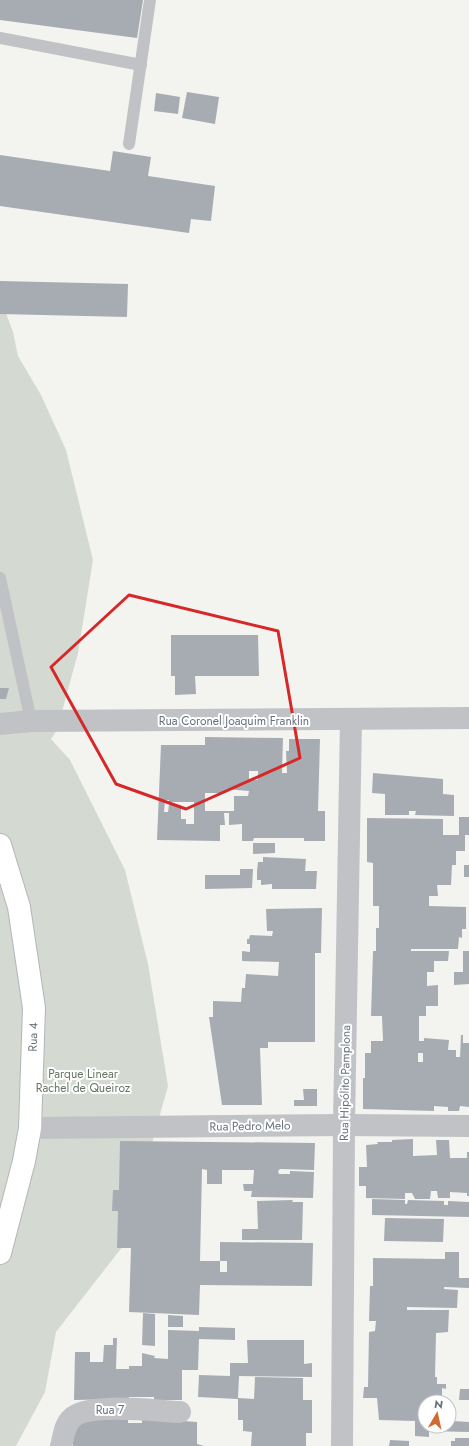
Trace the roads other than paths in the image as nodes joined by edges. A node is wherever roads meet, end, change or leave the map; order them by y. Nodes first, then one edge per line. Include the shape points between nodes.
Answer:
1 (150, 0) edge
2 (0, 38) edge
3 (141, 65) junction
4 (129, 144) dead end
5 (0, 578) edge
6 (469, 718) edge
7 (351, 720) junction
8 (31, 721) junction
9 (0, 724) edge
10 (0, 845) edge
11 (344, 1125) junction
12 (469, 1126) edge
13 (30, 1128) junction
14 (0, 1253) edge
15 (180, 1412) dead end
16 (61, 1446) edge
17 (342, 1446) edge

1 - 3 lane
2 - 3 lane
3 - 4 lane
5 - 8 lane
6 - 7 street, Rua Coronel Joaquim Franklin
7 - 8 street, Rua Coronel Joaquim Franklin
7 - 11 street, Rua Hipólito Pamplona
8 - 9 street, Rua Coronel Joaquim Franklin
10 - 13 main road, Rua 4 via 19,907 34,1008
11 - 12 street, Rua Pedro Melo
11 - 13 street, Rua Pedro Melo
11 - 17 street, Rua Hipólito Pamplona
13 - 14 main road, Rua 4
15 - 16 street, Rua 7 via 101,1408 85,1411 72,1417 65,1427

